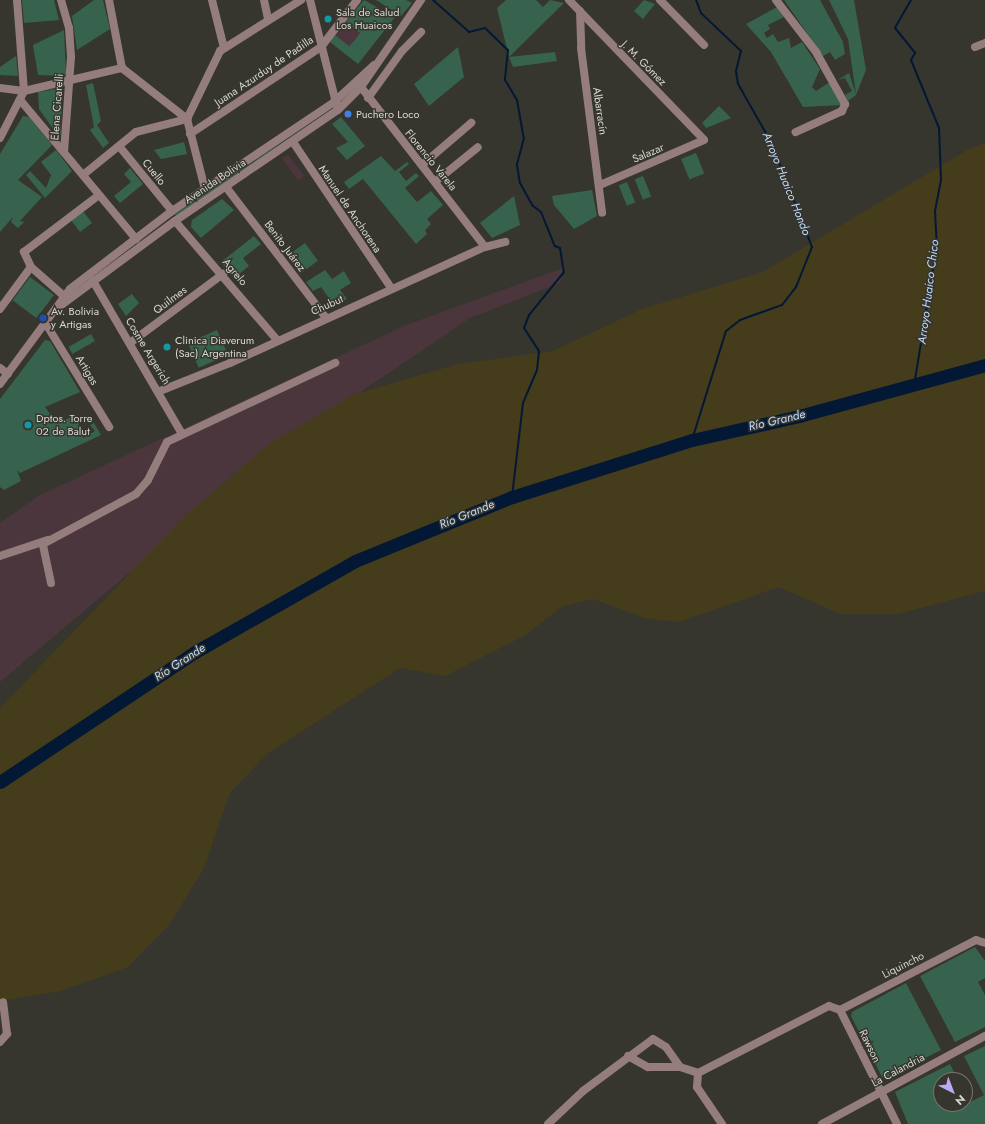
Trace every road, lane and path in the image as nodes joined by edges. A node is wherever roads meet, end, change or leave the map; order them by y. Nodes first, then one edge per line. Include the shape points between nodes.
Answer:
1 (18, 0) edge
2 (61, 0) edge
3 (109, 0) edge
4 (212, 0) edge
5 (264, 0) edge
6 (302, 0) edge
7 (310, 0) edge
8 (357, 0) edge
9 (569, 0) edge
10 (660, 0) edge
11 (776, 0) edge
12 (419, 3) edge
13 (580, 11) junction
14 (268, 19) junction
15 (421, 32) dead end
16 (985, 43) edge
17 (704, 45) dead end
18 (321, 47) junction
19 (975, 47) dead end
20 (224, 48) junction
21 (374, 65) junction
22 (122, 68) junction
23 (70, 81) junction
24 (361, 87) junction
25 (0, 88) edge
26 (24, 91) junction
27 (368, 98) junction
28 (21, 101) junction
29 (334, 102) junction
30 (338, 110) junction
31 (187, 119) junction
32 (471, 124) dead end
33 (796, 132) dead end
34 (190, 134) junction
35 (0, 138) edge
36 (704, 140) joint
37 (293, 142) junction
38 (119, 146) junction
39 (478, 147) dead end
40 (64, 152) junction
41 (422, 165) junction
42 (83, 175) junction
43 (435, 182) junction
44 (600, 185) junction
45 (226, 187) junction
46 (205, 189) junction
47 (99, 196) junction
48 (172, 211) junction
49 (602, 213) dead end
50 (175, 220) junction
51 (136, 239) junction
52 (505, 242) dead end
53 (486, 247) junction
54 (31, 267) junction
55 (222, 274) junction
56 (93, 282) junction
57 (390, 288) junction
58 (64, 296) junction
59 (59, 307) junction
60 (0, 309) edge
61 (326, 318) junction
62 (46, 324) junction
63 (276, 339) junction
64 (130, 343) junction
65 (335, 363) dead end
66 (0, 368) edge
67 (8, 374) junction
68 (0, 384) edge
69 (160, 391) junction
70 (109, 427) dead end
71 (182, 434) junction
72 (48, 540) junction
73 (0, 556) edge
74 (51, 583) dead end
75 (985, 943) edge
76 (3, 1002) dead end
77 (840, 1010) junction
78 (985, 1036) edge
79 (0, 1042) edge
80 (628, 1056) junction
81 (680, 1067) junction
82 (698, 1073) junction
83 (880, 1092) junction
84 (548, 1124) edge
85 (722, 1124) edge
86 (822, 1124) edge
87 (897, 1124) edge

1 - 26 street
2 - 23 street, Elena Cicarelli via 69,28
3 - 22 street
4 - 20 street
5 - 14 street
6 - 14 street
7 - 18 street
8 - 18 street, Juana Azurduy de Padilla
9 - 13 street, J. M. Gómez
10 - 17 street
11 - 33 street via 816,52 845,104 842,111
12 - 21 street, Avenida Bolivia
13 - 36 street, J. M. Gómez
13 - 44 street, Albarracín via 581,48
14 - 20 street
15 - 27 street via 402,51
16 - 19 street
18 - 29 street
18 - 34 street, Juana Azurduy de Padilla
20 - 31 street
21 - 24 street, Avenida Bolivia
21 - 29 street, Avenida Bolivia
22 - 23 street
22 - 31 street
23 - 26 street
23 - 40 street, Elena Cicarelli
24 - 27 street, Florencio Varela
24 - 30 street, Avenida Bolivia
25 - 26 street
26 - 28 street
27 - 41 street, Florencio Varela
28 - 35 street
28 - 40 street
29 - 30 street
29 - 46 street, Avenida Bolivia
30 - 37 street, Avenida Bolivia
31 - 34 street
31 - 38 street via 136,132
32 - 41 street
34 - 46 street
36 - 44 street, Salazar
37 - 45 street, Avenida Bolivia
37 - 57 street, Manuel de Anchorena
38 - 42 street
38 - 48 street, Cuello
39 - 43 street
40 - 42 street, Elena Cicarelli
41 - 43 street, Florencio Varela
42 - 47 street, Elena Cicarelli
43 - 53 street, Florencio Varela
44 - 49 street, Albarracín
45 - 50 street, Avenida Bolivia
45 - 61 street, Benito Juárez
46 - 48 street, Avenida Bolivia
47 - 51 street, Elena Cicarelli
47 - 54 street via 24,252 25,259
48 - 51 street, Avenida Bolivia
50 - 55 street, Agrelo
50 - 56 street, Avenida Bolivia
51 - 58 street, Avenida Bolivia
52 - 53 street, Chubut
53 - 57 street, Chubut
54 - 58 street
54 - 60 street
55 - 63 street, Agrelo
55 - 64 street, Quilmes
56 - 59 street, Avenida Bolivia
56 - 64 street, Cosme Argerich
57 - 61 street, Chubut
58 - 59 street, Avenida Bolivia
59 - 62 street, Avenida Bolivia
61 - 63 street, Chubut
62 - 67 street, Avenida Bolivia
62 - 70 street, Artigas
63 - 69 street, Chubut via 230,363
64 - 69 street, Cosme Argerich
65 - 71 street
66 - 67 street
67 - 68 street, Avenida Bolivia
69 - 71 street, Cosme Argerich
71 - 72 street via 160,450 148,480 136,494
72 - 73 street
72 - 74 street via 43,550 50,564
75 - 77 street, Liquincho via 976,940
76 - 79 street via 7,1034
77 - 82 street via 829,1006
77 - 83 street, Rawson
78 - 83 street, La Calandria
80 - 81 street via 648,1067
80 - 81 street via 656,1039
80 - 84 street
81 - 82 street
82 - 85 street via 697,1087
83 - 86 street, La Calandria
83 - 87 street, Rawson

